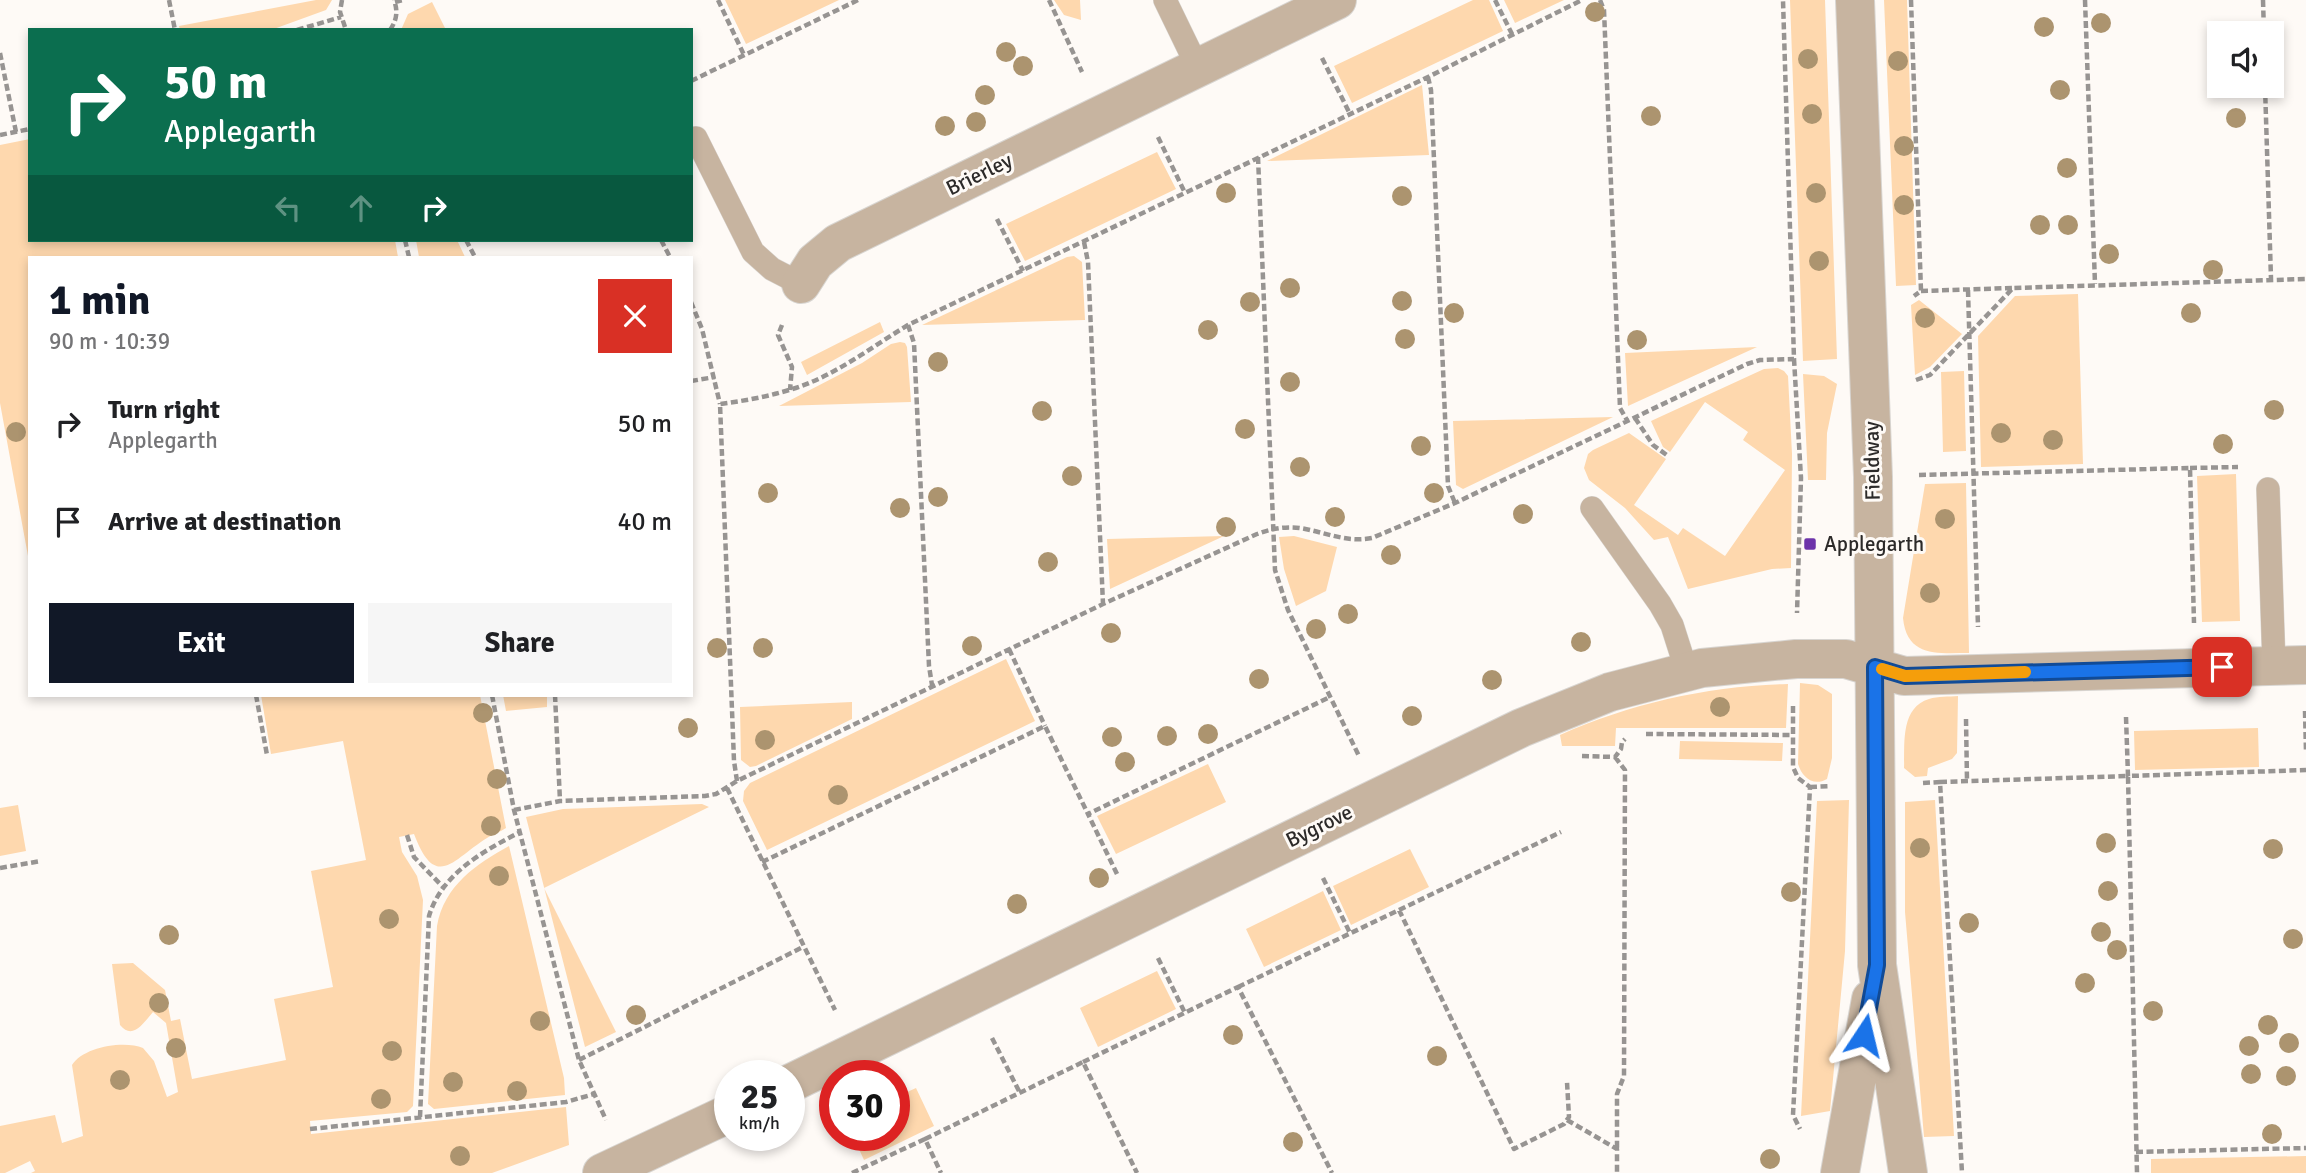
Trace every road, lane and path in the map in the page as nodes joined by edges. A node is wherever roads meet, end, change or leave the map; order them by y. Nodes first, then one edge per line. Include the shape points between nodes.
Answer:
1 (169, 0) edge
2 (342, 0) edge
3 (403, 0) edge
4 (718, 0) edge
5 (858, 0) edge
6 (1049, 0) edge
7 (1166, 0) edge
8 (1338, 0) edge
9 (1495, 0) edge
10 (1582, 0) edge
11 (1600, 0) edge
12 (1783, 0) edge
13 (1855, 0) edge
14 (1911, 0) edge
15 (2085, 0) edge
16 (2263, 0) edge
17 (395, 1) edge
18 (341, 17) junction
19 (1302, 17) junction
20 (2264, 21) edge
21 (175, 28) edge
22 (304, 28) edge
23 (345, 28) edge
24 (391, 28) edge
25 (1512, 34) junction
26 (0, 53) edge
27 (744, 55) junction
28 (1198, 68) junction
29 (1428, 77) junction
30 (693, 80) edge
31 (1139, 97) junction
32 (2265, 98) edge
33 (1102, 114) junction
34 (1350, 114) junction
35 (28, 129) edge
36 (16, 132) junction
37 (0, 135) edge
38 (696, 138) dead end
39 (1258, 157) junction
40 (976, 176) junction
41 (1185, 193) junction
42 (1084, 242) junction
43 (1023, 271) junction
44 (2271, 279) junction
45 (2306, 279) edge
46 (801, 284) junction
47 (2095, 285) junction
48 (2013, 288) junction
49 (1968, 290) junction
50 (1921, 291) junction
51 (1913, 297) dead end
52 (693, 307) edge
53 (908, 325) junction
54 (1970, 333) junction
55 (1794, 359) junction
56 (715, 377) junction
57 (693, 381) edge
58 (1870, 384) junction
59 (790, 390) junction
60 (720, 404) junction
61 (1635, 418) junction
62 (1628, 422) junction
63 (1668, 456) dead end
64 (1973, 473) junction
65 (1873, 477) junction
66 (2268, 489) dead end
67 (1455, 503) junction
68 (1592, 508) dead end
69 (1274, 528) junction
70 (1103, 604) junction
71 (1009, 649) junction
72 (1796, 659) junction
73 (2290, 665) edge
74 (1875, 667) junction
75 (2196, 668) junction
76 (2125, 669) junction
77 (1687, 672) junction
78 (1972, 674) junction
79 (932, 685) junction
80 (256, 697) edge
81 (492, 697) edge
82 (555, 697) edge
83 (1330, 697) junction
84 (1045, 726) junction
85 (1631, 733) dead end
86 (1644, 733) dead end
87 (1792, 736) junction
88 (267, 755) dead end
89 (1574, 756) dead end
90 (1615, 757) junction
91 (2306, 770) edge
92 (2128, 776) junction
93 (737, 781) junction
94 (1967, 781) junction
95 (1940, 782) junction
96 (1877, 784) junction
97 (727, 788) junction
98 (1379, 797) junction
99 (560, 801) junction
100 (514, 810) junction
101 (1088, 814) junction
102 (520, 832) junction
103 (1560, 832) dead end
104 (1301, 834) junction
105 (407, 835) dead end
106 (41, 861) dead end
107 (762, 862) junction
108 (0, 868) edge
109 (444, 888) junction
110 (1399, 910) junction
111 (1137, 914) junction
112 (1350, 933) junction
113 (804, 947) junction
114 (1877, 965) junction
115 (1238, 988) junction
116 (971, 996) junction
117 (1185, 1013) junction
118 (856, 1052) junction
119 (579, 1060) junction
120 (1083, 1062) junction
121 (805, 1076) edge
122 (1567, 1083) dead end
123 (1020, 1093) junction
124 (594, 1094) junction
125 (420, 1117) junction
126 (714, 1120) edge
127 (1567, 1120) junction
128 (310, 1129) dead end
129 (1804, 1136) dead end
130 (925, 1139) junction
131 (2306, 1148) edge
132 (1617, 1149) junction
133 (2136, 1152) junction
134 (614, 1168) edge
135 (852, 1173) edge
136 (941, 1173) edge
137 (1137, 1173) edge
138 (1332, 1173) edge
139 (1617, 1173) edge
140 (1840, 1173) edge
141 (1908, 1173) edge
142 (1961, 1173) edge
143 (2137, 1173) edge

1 - 21 path
2 - 18 path
3 - 17 path
4 - 27 path
5 - 27 path
6 - 33 path
7 - 28 lane
8 - 19 street, Brierley
9 - 25 path
10 - 25 path
11 - 62 path via 1604,10 1620,408
12 - 55 path
13 - 58 street, Fieldway
14 - 50 path
15 - 47 path
16 - 20 path
17 - 24 path via 396,20
18 - 22 path
18 - 23 path
19 - 28 street, Brierley
19 - 34 path
25 - 29 path
26 - 36 path
27 - 30 path
28 - 31 street, Brierley
29 - 34 path
29 - 67 path via 1448,486
31 - 33 street, Brierley
31 - 41 path
32 - 44 path
33 - 40 street, Brierley
34 - 39 path
35 - 36 path
36 - 37 path
38 - 46 lane via 753,252 772,269
39 - 41 path
39 - 69 path
40 - 43 path
40 - 46 street, Brierley via 838,243 815,262
41 - 42 path
42 - 43 path
42 - 70 path
43 - 53 path
44 - 45 path
44 - 47 path
46 - 59 path via 778,335 792,367
47 - 48 path
48 - 49 path
48 - 54 path
49 - 50 path
49 - 54 path
50 - 51 path
52 - 56 path
53 - 59 path via 836,369
53 - 79 path via 914,343
54 - 58 path via 1930,375 1908,382
54 - 64 path
55 - 61 path via 1747,364
55 - 72 path via 1801,478
56 - 57 path
56 - 60 path
58 - 65 street, Fieldway
59 - 60 path
60 - 93 path
61 - 62 path
61 - 63 path via 1653,445
62 - 67 path
64 - 65 path
64 - 75 path via 2190,468
64 - 78 path
65 - 74 street, Fieldway
66 - 73 lane
67 - 69 path via 1357,541 1299,528
68 - 77 lane via 1667,615
69 - 70 path
69 - 83 path via 1275,570 1288,610
70 - 71 path
71 - 79 path
71 - 84 path
72 - 74 street, Bygrove via 1846,659
72 - 77 street, Bygrove
72 - 87 path
73 - 75 street
74 - 78 street via 1905,676
74 - 96 street, Fieldway
75 - 76 street
76 - 78 street
76 - 92 path
77 - 98 street, Bygrove via 1577,704
78 - 94 path
79 - 93 path
80 - 88 path
81 - 100 path
82 - 99 path
83 - 98 path
83 - 101 path
84 - 101 path
84 - 107 path
85 - 90 path
86 - 87 path
87 - 129 path via 1793,767 1810,787 1793,1115
89 - 90 path
90 - 132 path via 1625,770 1624,1076 1617,1094
91 - 92 path
92 - 94 path
92 - 133 path
93 - 97 path
94 - 95 path
95 - 96 path
95 - 142 path
96 - 114 street, Fieldway
97 - 99 path via 705,796
97 - 107 path
98 - 104 street, Bygrove
99 - 100 path
100 - 102 path
101 - 111 path
102 - 109 path via 472,859
102 - 119 path
103 - 110 path
104 - 111 street, Bygrove
104 - 112 path
105 - 109 path via 414,857
106 - 108 path
107 - 113 path
109 - 125 path via 429,916
110 - 112 path
110 - 127 path via 1514,1149
111 - 116 street, Bygrove
111 - 117 path
112 - 115 path
113 - 118 path
113 - 119 path
114 - 140 street, Fieldway
114 - 141 street, Fieldway
115 - 117 path
115 - 138 path
116 - 118 street, Bygrove
116 - 123 path
117 - 120 path
118 - 121 street, Bygrove
119 - 124 path
120 - 123 path
120 - 137 path
122 - 127 path
123 - 130 path
124 - 125 path via 566,1102
124 - 134 path
125 - 128 path
126 - 134 street
127 - 132 path
130 - 135 path
130 - 136 path
131 - 133 path
132 - 139 path
133 - 143 path

